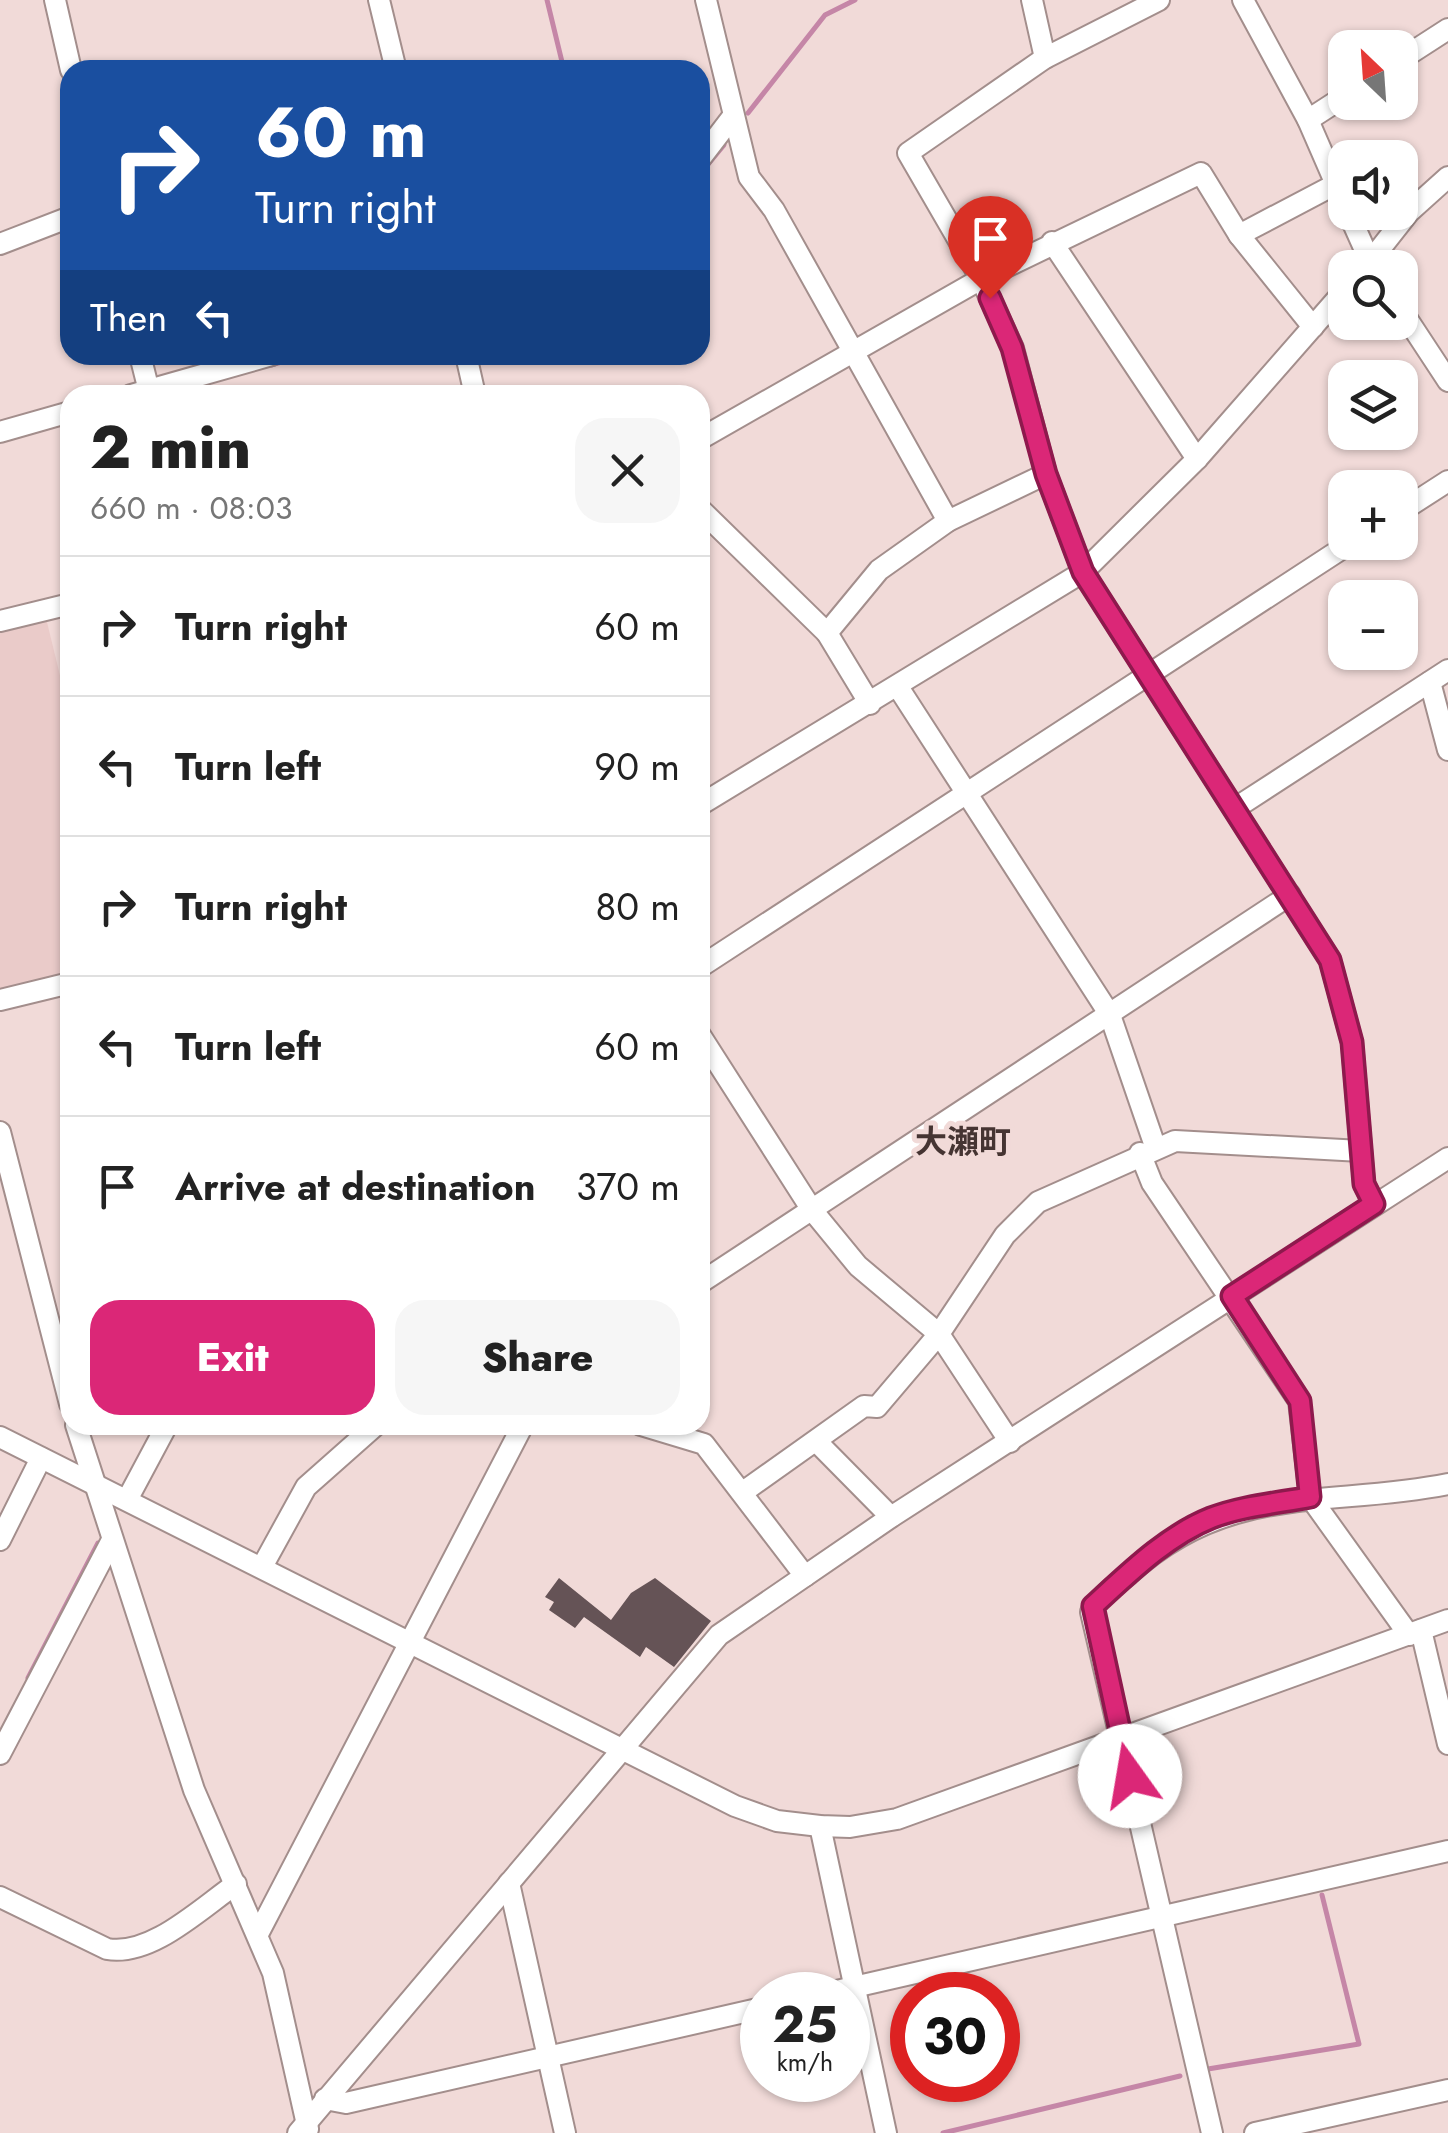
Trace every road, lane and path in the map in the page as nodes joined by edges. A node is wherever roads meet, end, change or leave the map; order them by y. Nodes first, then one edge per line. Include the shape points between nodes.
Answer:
1 (55, 0) edge
2 (378, 0) edge
3 (706, 0) edge
4 (1032, 0) edge
5 (1159, 0) edge
6 (1243, 0) edge
7 (1448, 29) edge
8 (1418, 48) edge
9 (1045, 58) junction
10 (69, 60) edge
11 (393, 60) edge
12 (1328, 107) edge
13 (733, 116) junction
14 (1308, 120) junction
15 (710, 146) edge
16 (1328, 166) edge
17 (1448, 177) edge
18 (1328, 188) edge
19 (60, 221) edge
20 (1239, 235) junction
21 (1052, 242) junction
22 (0, 244) edge
23 (1381, 250) edge
24 (982, 279) junction
25 (1328, 310) edge
26 (1313, 327) junction
27 (1418, 336) edge
28 (852, 351) junction
29 (238, 365) edge
30 (1448, 382) edge
31 (170, 385) edge
32 (60, 415) edge
33 (0, 432) edge
34 (710, 433) edge
35 (1197, 460) junction
36 (1046, 474) junction
37 (1448, 481) edge
38 (1418, 500) edge
39 (710, 519) edge
40 (948, 521) junction
41 (1328, 557) edge
42 (1083, 572) junction
43 (60, 606) edge
44 (0, 621) edge
45 (826, 633) junction
46 (1144, 674) junction
47 (1439, 676) edge
48 (898, 687) junction
49 (870, 704) junction
50 (1448, 750) edge
51 (969, 792) junction
52 (710, 799) edge
53 (1234, 809) junction
54 (1290, 895) junction
55 (710, 960) edge
56 (60, 985) edge
57 (0, 1000) edge
58 (1110, 1014) junction
59 (710, 1051) edge
60 (0, 1132) edge
61 (1148, 1150) junction
62 (1361, 1151) junction
63 (1448, 1158) edge
64 (1374, 1204) junction
65 (812, 1210) junction
66 (710, 1276) edge
67 (1232, 1296) junction
68 (939, 1334) junction
69 (60, 1356) edge
70 (57, 1360) junction
71 (60, 1370) edge
72 (79, 1435) edge
73 (162, 1435) edge
74 (365, 1435) edge
75 (518, 1435) edge
76 (674, 1435) edge
77 (0, 1437) edge
78 (816, 1441) junction
79 (1010, 1442) junction
80 (41, 1458) junction
81 (92, 1479) junction
82 (1448, 1484) edge
83 (744, 1492) junction
84 (1310, 1497) junction
85 (128, 1498) junction
86 (891, 1518) junction
87 (0, 1540) edge
88 (112, 1540) junction
89 (262, 1567) junction
90 (805, 1576) junction
91 (1448, 1620) edge
92 (1415, 1632) junction
93 (407, 1641) junction
94 (1121, 1740) junction
95 (1448, 1744) edge
96 (620, 1750) junction
97 (0, 1754) edge
98 (820, 1826) junction
99 (1448, 1851) edge
100 (508, 1883) junction
101 (236, 1884) junction
102 (0, 1897) edge
103 (1163, 1916) junction
104 (258, 1934) junction
105 (852, 1972) edge
106 (870, 1984) edge
107 (740, 2013) edge
108 (548, 2058) junction
109 (870, 2058) edge
110 (1448, 2090) edge
111 (324, 2099) junction
112 (1306, 2128) edge
113 (305, 2130) edge
114 (565, 2133) edge
115 (886, 2133) edge
116 (1212, 2133) edge
117 (1255, 2133) edge

1 - 10 street
2 - 11 street
3 - 13 street
4 - 9 street
5 - 9 street
6 - 14 street
7 - 8 street
9 - 24 street via 908,154
12 - 14 street
13 - 15 street
13 - 28 street via 748,176
14 - 16 street
17 - 23 street via 1409,212
18 - 20 street
19 - 22 street
20 - 21 street via 1202,172
20 - 26 street
21 - 24 street
21 - 35 street
24 - 28 street
24 - 36 street via 1012,348
25 - 26 street
26 - 35 street
27 - 30 street
28 - 34 street
28 - 40 street
29 - 31 street
32 - 33 street
35 - 42 street
36 - 40 street
36 - 42 street
37 - 38 street
39 - 45 street
40 - 45 street via 879,570
41 - 46 street
42 - 46 street
42 - 48 street
43 - 44 street
45 - 49 street
46 - 51 street
46 - 53 street
47 - 50 street
47 - 53 street
48 - 49 street
48 - 51 street
49 - 52 street
51 - 55 street
51 - 58 street
53 - 54 street
54 - 58 street
54 - 62 street via 1339,986 1352,1042
56 - 57 street
58 - 61 street
58 - 65 street
59 - 65 street
60 - 70 street
61 - 62 street via 1175,1141
61 - 67 street via 1152,1183
61 - 68 street via 1038,1202 1005,1235
62 - 64 street
63 - 64 street
64 - 67 street
65 - 66 street
65 - 68 street via 858,1266
67 - 79 street
67 - 84 street via 1300,1401
68 - 78 street via 877,1406 864,1406
68 - 79 street
69 - 70 street
70 - 71 street
72 - 81 street
73 - 85 street
74 - 89 street via 306,1487
75 - 93 street
76 - 83 street via 704,1444
77 - 80 street
78 - 83 street
78 - 86 street
79 - 86 street
80 - 81 street
80 - 87 street
81 - 85 street
81 - 88 street
82 - 84 street
83 - 90 street
84 - 92 street
84 - 94 street via 1229,1513 1193,1528 1093,1606
85 - 89 street
86 - 90 street
88 - 97 street
88 - 101 street via 194,1790
89 - 93 street
90 - 96 street via 718,1635
91 - 92 street
92 - 94 street
92 - 95 street
93 - 96 street
93 - 104 street
94 - 98 street via 897,1819
94 - 103 street
96 - 98 street via 735,1806
96 - 100 street
98 - 105 street
99 - 103 street
100 - 108 street
100 - 111 street
101 - 102 street via 152,1941 121,1952
101 - 104 street
103 - 106 street
103 - 116 street
104 - 113 street via 273,1973
107 - 108 street
108 - 111 street via 346,2102
108 - 114 street
109 - 115 street
110 - 112 street
111 - 113 street
112 - 117 street

